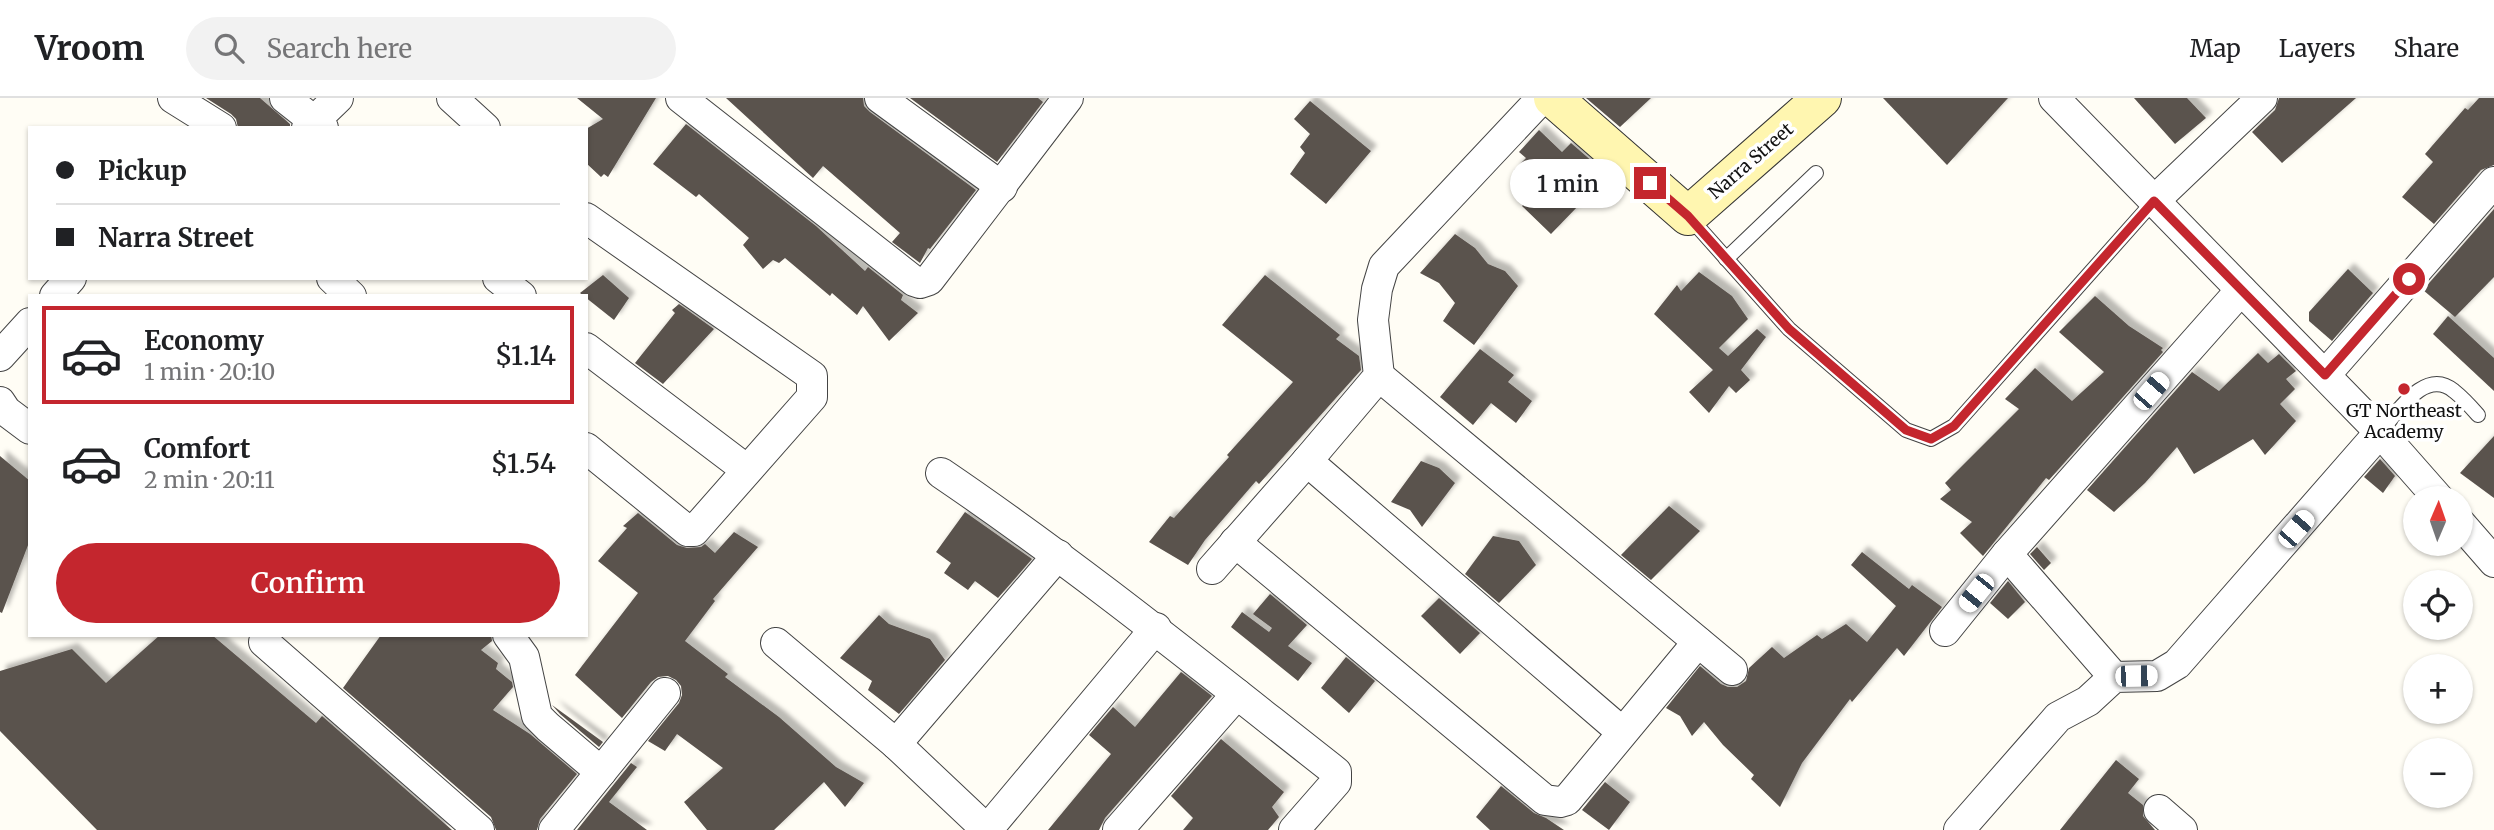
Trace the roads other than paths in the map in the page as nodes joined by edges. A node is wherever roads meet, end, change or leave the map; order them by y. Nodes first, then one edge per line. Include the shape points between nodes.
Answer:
1 (173, 98) edge
2 (285, 98) edge
3 (338, 98) edge
4 (452, 98) edge
5 (681, 98) edge
6 (880, 98) edge
7 (1551, 98) edge
8 (1822, 98) edge
9 (2054, 98) edge
10 (2262, 98) edge
11 (1065, 99) edge
12 (315, 125) edge
13 (218, 126) edge
14 (483, 126) edge
15 (1816, 173) dead end
16 (2494, 182) edge
17 (1002, 187) junction
18 (2154, 201) junction
19 (1688, 216) junction
20 (588, 219) edge
21 (1726, 259) junction
22 (69, 280) edge
23 (334, 280) edge
24 (500, 280) edge
25 (2241, 290) junction
26 (57, 294) edge
27 (349, 294) edge
28 (518, 294) edge
29 (28, 325) edge
30 (0, 356) edge
31 (589, 357) edge
32 (2325, 375) junction
33 (1379, 376) junction
34 (0, 402) edge
35 (2478, 415) dead end
36 (28, 428) edge
37 (2380, 432) junction
38 (588, 450) edge
39 (1307, 461) junction
40 (747, 470) junction
41 (941, 473) dead end
42 (2428, 486) edge
43 (2473, 538) edge
44 (1235, 542) junction
45 (2007, 554) junction
46 (1058, 555) junction
47 (2494, 562) edge
48 (1212, 569) dead end
49 (1156, 628) junction
50 (1945, 631) dead end
51 (509, 637) edge
52 (264, 642) dead end
53 (1698, 642) junction
54 (776, 643) dead end
55 (1732, 670) dead end
56 (2114, 677) junction
57 (665, 693) dead end
58 (1237, 694) junction
59 (1622, 732) junction
60 (896, 744) junction
61 (601, 772) junction
62 (2159, 810) dead end
63 (479, 830) edge
64 (554, 830) edge
65 (987, 830) edge
66 (1118, 830) edge
67 (1294, 830) edge
68 (1959, 830) edge
69 (2182, 830) edge

1 - 13 street
2 - 12 street
3 - 12 street
4 - 14 street
5 - 17 street via 920,283 929,280
6 - 17 street
7 - 19 street
7 - 33 street via 1384,266 1373,320
8 - 19 street, Narra Street
9 - 18 street
10 - 18 street
11 - 17 street
15 - 21 lane
16 - 32 street
18 - 21 lane via 1954,426 1931,439 1906,430 1789,329
18 - 25 street
19 - 21 lane
20 - 40 street via 812,376 812,397
22 - 26 street
23 - 27 street
24 - 28 street
25 - 32 street
25 - 45 street
29 - 30 street
31 - 40 street
32 - 37 street
33 - 39 street
33 - 53 street
34 - 36 street
35 - 37 lane via 2453,389 2428,384
37 - 42 street
37 - 56 street via 2177,664 2157,676
38 - 40 street via 688,531 697,529
39 - 44 street
39 - 59 street
41 - 46 street
43 - 47 street
44 - 48 street
44 - 59 street via 1545,800 1567,800
45 - 50 street
45 - 56 street
46 - 49 street
46 - 60 street
49 - 58 street
49 - 65 street
51 - 61 street via 524,657 537,716
52 - 63 street
53 - 55 street
53 - 59 street
54 - 60 street
56 - 68 street via 2088,701 2058,717
57 - 61 street
58 - 66 street
58 - 67 street via 1336,772 1336,782
60 - 65 street
61 - 64 street
62 - 69 street

